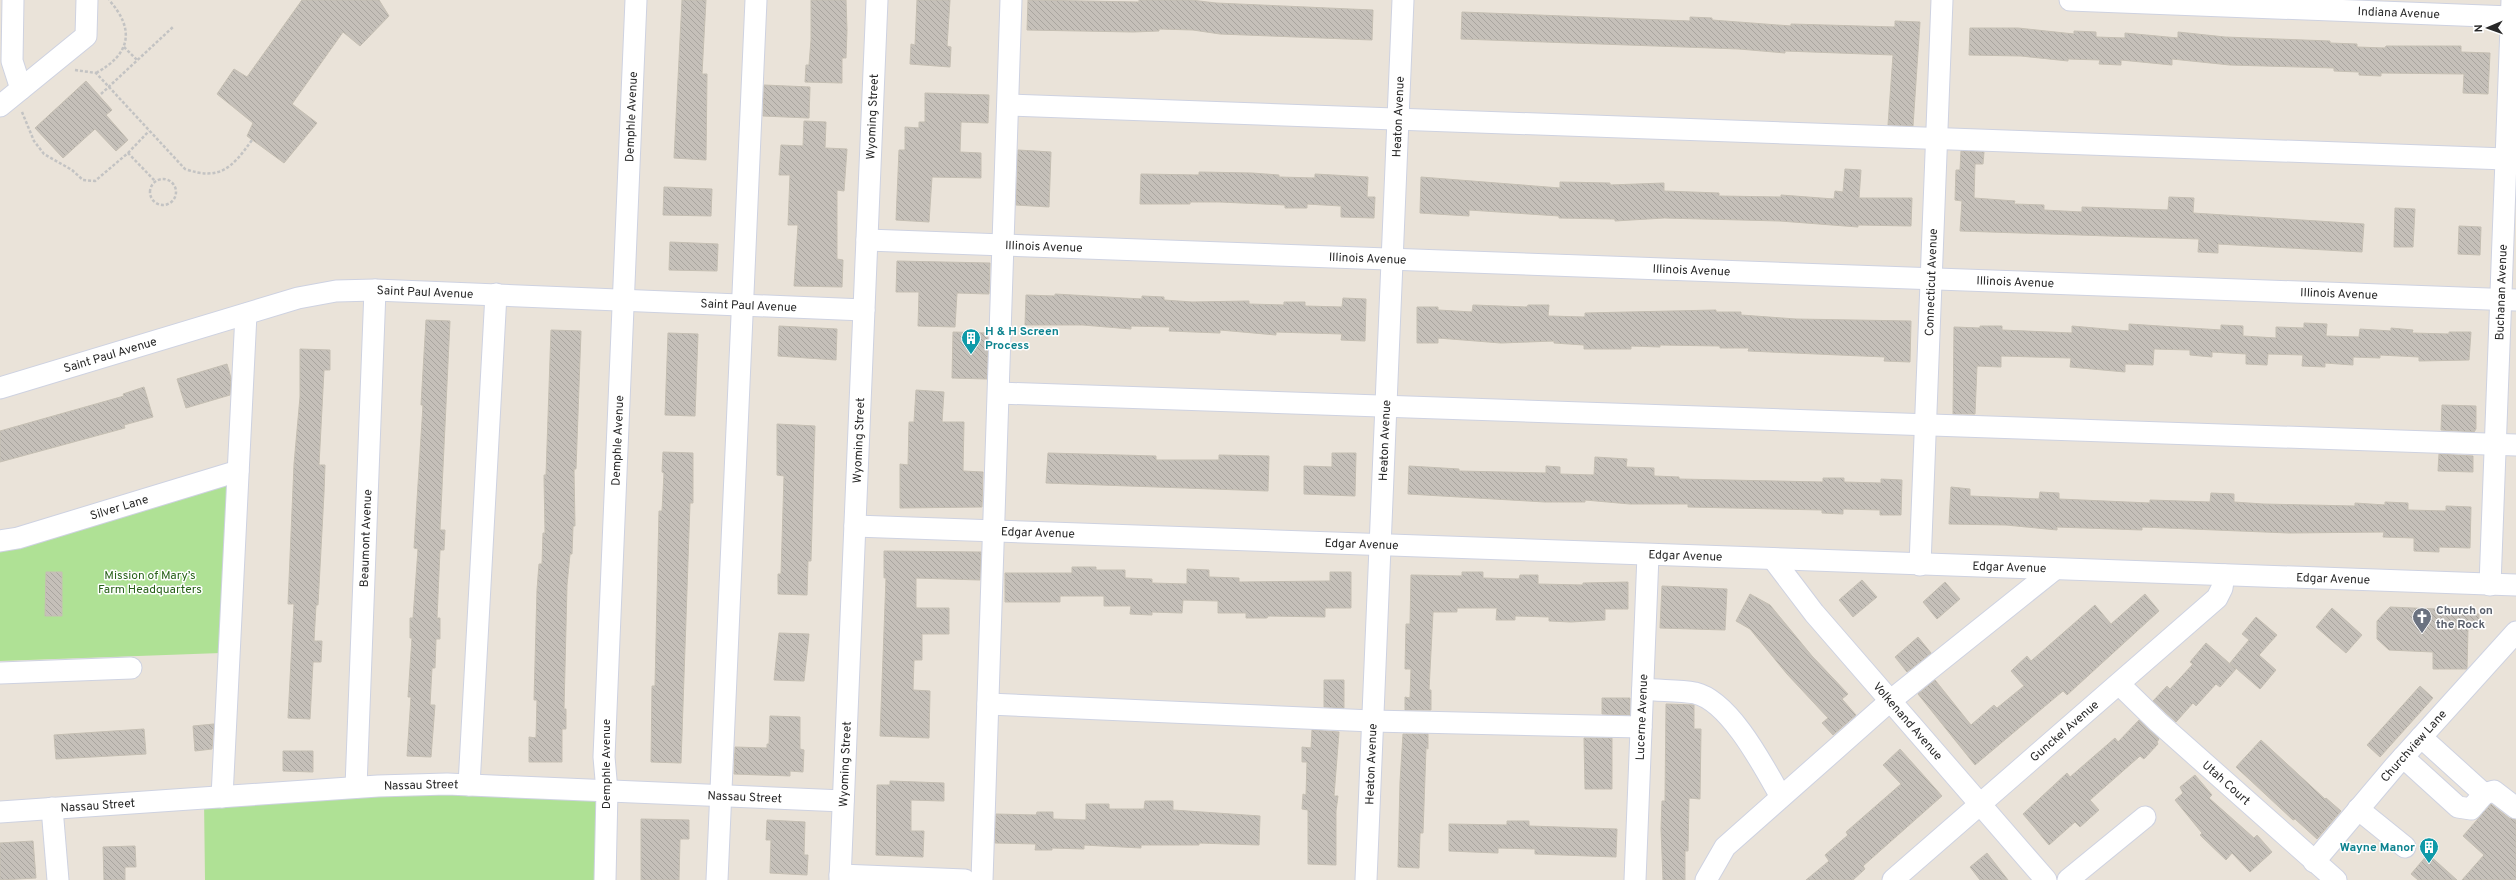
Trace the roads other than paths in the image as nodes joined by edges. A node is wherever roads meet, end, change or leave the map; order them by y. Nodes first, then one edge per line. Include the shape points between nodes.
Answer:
1 (13, 0) edge
2 (87, 0) edge
3 (636, 0) edge
4 (756, 0) edge
5 (877, 0) edge
6 (1012, 0) edge
7 (1403, 0) edge
8 (1942, 0) edge
9 (2070, 0) edge
10 (2512, 8) edge
11 (24, 97) junction
12 (1008, 105) junction
13 (8, 106) edge
14 (1398, 118) junction
15 (1937, 138) junction
16 (2506, 159) junction
17 (867, 240) junction
18 (1004, 246) junction
19 (1392, 259) junction
20 (1932, 280) junction
21 (375, 290) junction
22 (496, 294) junction
23 (623, 299) junction
24 (2508, 300) edge
25 (743, 304) junction
26 (864, 310) junction
27 (246, 314) junction
28 (0, 388) edge
29 (999, 393) junction
30 (1385, 406) junction
31 (1926, 425) junction
32 (2495, 444) junction
33 (2516, 445) edge
34 (238, 471) junction
35 (855, 526) junction
36 (995, 532) junction
37 (0, 541) edge
38 (1380, 546) junction
39 (1648, 555) junction
40 (1773, 559) junction
41 (1920, 565) junction
42 (2055, 569) junction
43 (2224, 575) junction
44 (2490, 585) junction
45 (2516, 586) edge
46 (2516, 632) edge
47 (131, 668) dead end
48 (0, 673) edge
49 (2119, 684) junction
50 (1643, 689) junction
51 (1890, 701) junction
52 (988, 704) junction
53 (1372, 721) junction
54 (1641, 727) junction
55 (2421, 737) junction
56 (2403, 757) junction
57 (469, 785) junction
58 (356, 787) junction
59 (608, 791) junction
60 (2484, 794) junction
61 (722, 796) junction
62 (222, 797) junction
63 (1781, 797) junction
64 (843, 801) junction
65 (1979, 805) junction
66 (52, 808) junction
67 (2516, 808) edge
68 (2358, 809) junction
69 (0, 812) edge
70 (2145, 817) dead end
71 (2405, 847) dead end
72 (2314, 862) junction
73 (840, 878) edge
74 (58, 880) edge
75 (605, 880) edge
76 (717, 880) edge
77 (965, 880) edge
78 (982, 880) edge
79 (1366, 880) edge
80 (1635, 880) edge
81 (1706, 880) edge
82 (1894, 880) edge
83 (2046, 880) edge
84 (2068, 880) edge
85 (2336, 880) edge

1 - 11 street via 12,61
2 - 11 street via 86,36
3 - 23 street, Demphle Avenue
4 - 25 street
5 - 17 street, Wyoming Street
6 - 12 street
7 - 14 street, Heaton Avenue
8 - 15 street, Connecticut Avenue
9 - 10 street, Indiana Avenue
10 - 16 street, Buchanan Avenue
11 - 13 street
12 - 14 street
12 - 18 street
14 - 15 street
14 - 19 street, Heaton Avenue
15 - 16 street
15 - 20 street, Connecticut Avenue
16 - 24 street, Buchanan Avenue
17 - 18 street, Illinois Avenue
17 - 26 street, Wyoming Street
18 - 19 street, Illinois Avenue
18 - 29 street
19 - 20 street, Illinois Avenue
19 - 30 street, Heaton Avenue
20 - 24 street, Illinois Avenue
20 - 31 street, Connecticut Avenue
21 - 22 street, Saint Paul Avenue
21 - 27 street, Saint Paul Avenue via 336,291 298,298
21 - 58 street, Beaumont Avenue
22 - 23 street, Saint Paul Avenue
22 - 57 street
23 - 25 street, Saint Paul Avenue
23 - 59 street, Demphle Avenue via 604,757
24 - 32 street, Buchanan Avenue
25 - 26 street, Saint Paul Avenue
25 - 61 street
26 - 35 street, Wyoming Street
27 - 28 street, Saint Paul Avenue
27 - 34 street
29 - 30 street
29 - 36 street
30 - 31 street
30 - 38 street, Heaton Avenue
31 - 32 street
31 - 41 street, Connecticut Avenue
32 - 33 street
32 - 44 street, Buchanan Avenue
34 - 37 street, Silver Lane via 18,538
34 - 62 street
35 - 36 street, Edgar Avenue
35 - 64 street, Wyoming Street
36 - 38 street, Edgar Avenue
36 - 52 street
38 - 39 street, Edgar Avenue
38 - 53 street, Heaton Avenue
39 - 40 street, Edgar Avenue
39 - 50 street, Lucerne Avenue
40 - 41 street, Edgar Avenue
40 - 51 street, Volkenand Avenue via 1814,613
41 - 42 street, Edgar Avenue
42 - 43 street, Edgar Avenue
42 - 51 street
43 - 44 street, Edgar Avenue
43 - 49 street, Gunckel Avenue via 2217,598
44 - 45 street, Edgar Avenue
46 - 55 street, Churchview Lane
47 - 48 street
49 - 65 street, Gunckel Avenue
49 - 72 street, Utah Court
50 - 54 street, Lucerne Avenue
50 - 63 street via 1695,693 1718,704 1754,750
51 - 63 street
51 - 65 street, Volkenand Avenue
52 - 53 street
52 - 78 street
53 - 54 street
53 - 79 street, Heaton Avenue
54 - 80 street, Lucerne Avenue
55 - 56 street, Churchview Lane
55 - 60 street
56 - 60 street via 2458,807 2471,809
56 - 68 street, Churchview Lane
57 - 58 street, Nassau Street
57 - 59 street, Nassau Street
58 - 62 street, Nassau Street
59 - 61 street, Nassau Street
59 - 75 street, Demphle Avenue
60 - 67 street via 2494,791
61 - 64 street, Nassau Street
61 - 76 street
62 - 66 street, Nassau Street
63 - 81 street via 1725,847
64 - 73 street, Wyoming Street
65 - 82 street, Gunckel Avenue
65 - 83 street, Volkenand Avenue
66 - 69 street, Nassau Street
66 - 74 street
68 - 71 street
68 - 72 street, Churchview Lane
70 - 84 street
72 - 85 street, Utah Court
73 - 77 street

